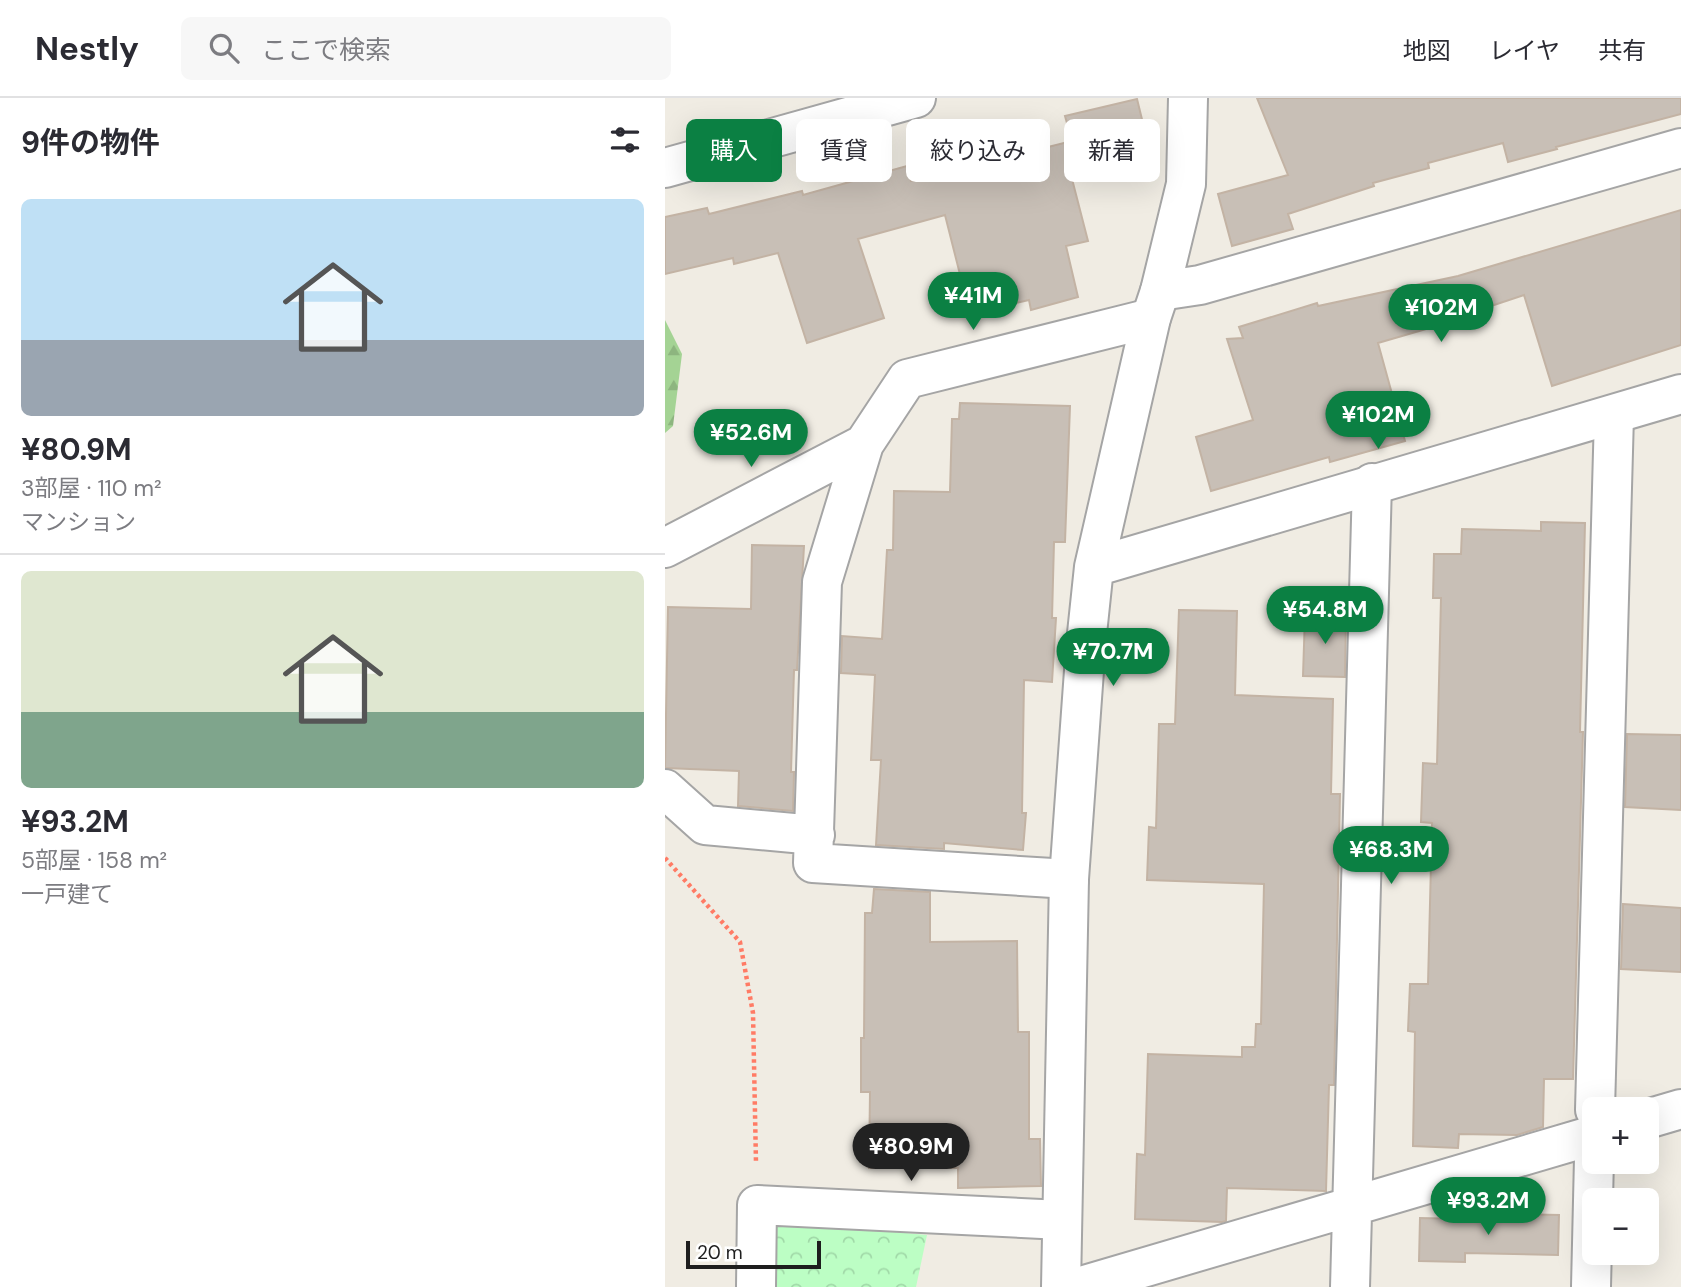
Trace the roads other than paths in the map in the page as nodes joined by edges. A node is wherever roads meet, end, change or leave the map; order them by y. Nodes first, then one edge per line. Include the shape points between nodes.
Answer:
1 (916, 98) edge
2 (1188, 98) edge
3 (1681, 148) edge
4 (665, 168) edge
5 (1155, 304) junction
6 (1681, 394) edge
7 (1614, 415) junction
8 (864, 444) junction
9 (1373, 483) junction
10 (665, 548) edge
11 (1094, 567) junction
12 (665, 789) edge
13 (815, 835) junction
14 (1069, 879) junction
15 (1595, 1097) edge
16 (1681, 1109) edge
17 (1659, 1115) edge
18 (1582, 1139) edge
19 (1594, 1174) edge
20 (1353, 1206) junction
21 (1062, 1220) junction
22 (756, 1287) edge
23 (1061, 1287) edge
24 (1078, 1287) edge
25 (1350, 1287) edge
26 (1591, 1287) edge

1 - 4 street
2 - 5 street via 1186,184
3 - 5 street via 1201,285
5 - 8 street via 907,379
5 - 11 street
6 - 7 street
7 - 9 street
7 - 15 street
8 - 10 street
8 - 13 street via 822,582
9 - 11 street
9 - 20 street
11 - 14 street
12 - 13 street via 705,825
13 - 14 street via 813,863
14 - 21 street
16 - 17 street
18 - 20 street
19 - 26 street
20 - 24 street
20 - 25 street
21 - 22 street via 757,1205
21 - 23 street

